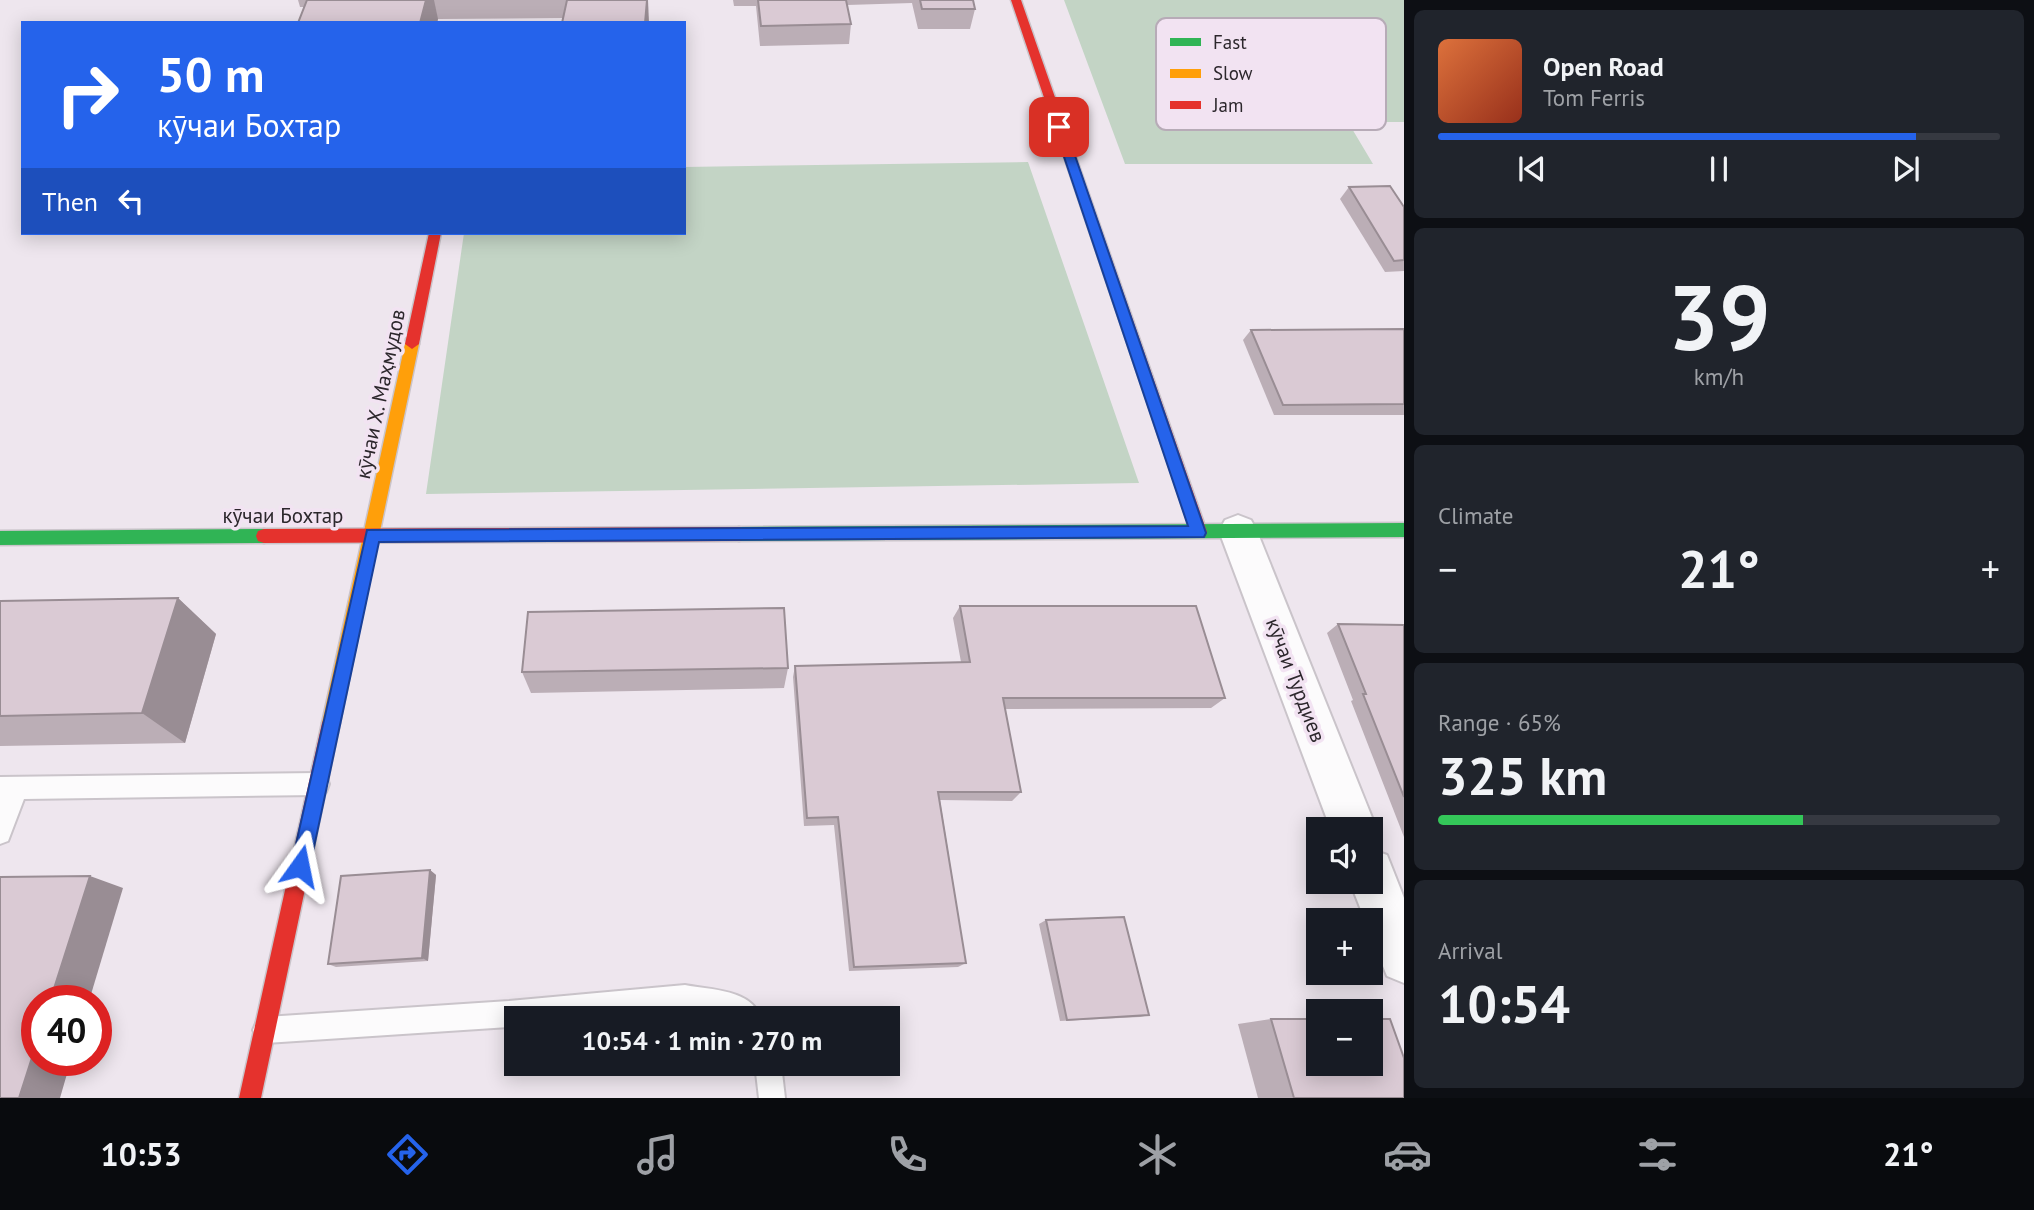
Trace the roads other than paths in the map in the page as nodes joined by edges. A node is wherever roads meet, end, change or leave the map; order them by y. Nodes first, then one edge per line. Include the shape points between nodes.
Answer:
1 (1016, 0) edge
2 (435, 235) edge
3 (1404, 530) edge
4 (1218, 532) junction
5 (372, 535) junction
6 (0, 538) edge
7 (318, 784) junction
8 (9, 788) edge
9 (1348, 817) edge
10 (0, 834) edge
11 (1379, 894) edge
12 (1404, 959) edge
13 (592, 1006) edge
14 (733, 1006) edge
15 (504, 1014) edge
16 (265, 1030) junction
17 (769, 1076) edge
18 (250, 1098) edge
19 (772, 1098) edge

1 - 4 street, кӯчаи Турдиев
2 - 5 street, кӯчаи Х. Маҳмудов
3 - 4 street, кӯчаи Бохтар
4 - 5 street, кӯчаи Бохтар
4 - 9 street, кӯчаи Турдиев
5 - 6 street, кӯчаи Бохтар
5 - 7 street, кӯчаи Х. Маҳмудов
7 - 8 lane
7 - 16 street, кӯчаи Х. Маҳмудов
8 - 10 lane
11 - 12 street
13 - 14 lane via 685,997
15 - 16 lane
16 - 18 street, кӯчаи Х. Маҳмудов
17 - 19 lane

